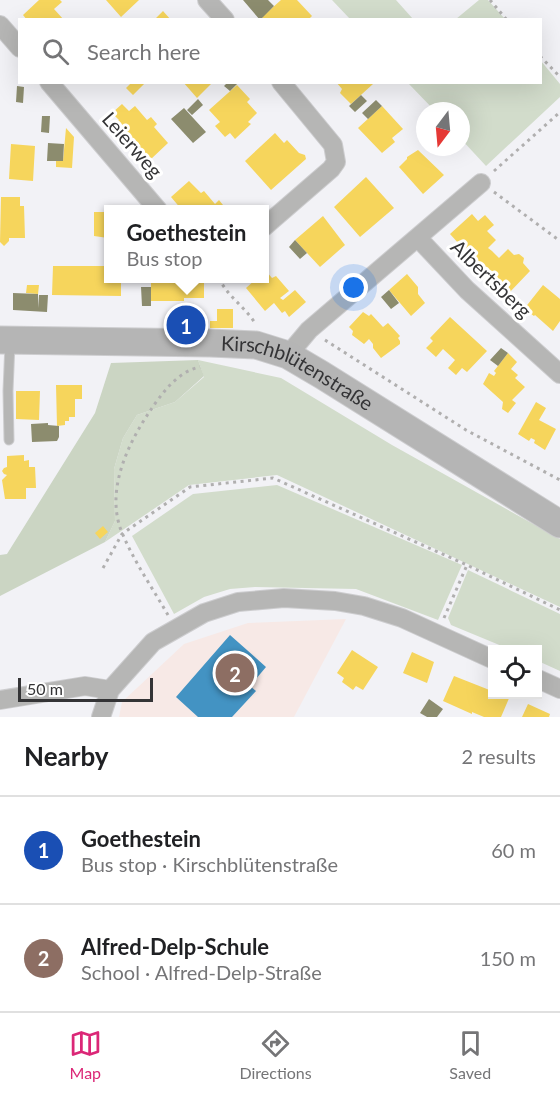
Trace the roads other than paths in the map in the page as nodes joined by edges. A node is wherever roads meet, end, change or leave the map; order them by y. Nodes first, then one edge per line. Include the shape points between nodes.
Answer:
1 (207, 0) edge
2 (223, 18) edge
3 (0, 25) edge
4 (18, 46) edge
5 (51, 84) edge
6 (283, 84) edge
7 (481, 183) road end
8 (154, 205) edge
9 (269, 223) edge
10 (418, 238) junction
11 (5, 340) edge
12 (288, 355) junction
13 (560, 374) edge
14 (9, 440) dead end
15 (560, 524) edge
16 (488, 657) edge
17 (542, 681) edge
18 (560, 689) edge
19 (110, 690) junction
20 (0, 700) edge
21 (101, 717) edge

1 - 2 street
3 - 4 street
5 - 8 street, Leierweg
6 - 9 street via 333,145 336,162
7 - 10 street
10 - 12 street via 309,330
10 - 13 street, Albertsberg via 467,290
11 - 12 main road, Kirschblütenstraße via 256,345
11 - 14 lane
12 - 15 main road, Kirschblütenstraße
16 - 19 street via 402,618 364,606 284,598 238,602 204,613 153,642
17 - 18 street
19 - 20 street via 85,686
19 - 21 street

